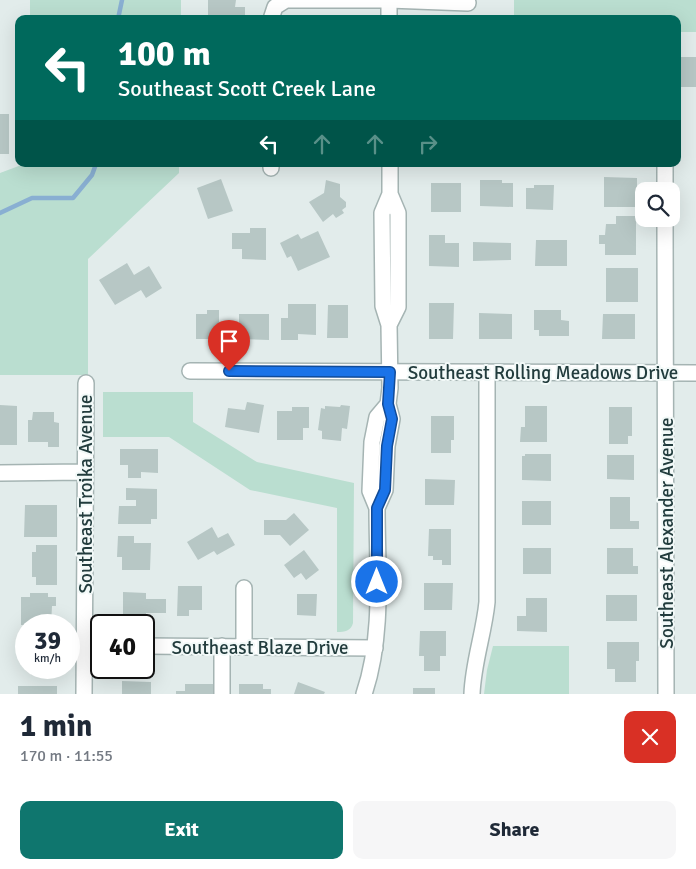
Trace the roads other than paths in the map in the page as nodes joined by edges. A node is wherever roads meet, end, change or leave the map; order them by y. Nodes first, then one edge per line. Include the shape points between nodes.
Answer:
1 (389, 0) edge
2 (468, 3) dead end
3 (272, 15) edge
4 (389, 15) edge
5 (390, 167) edge
6 (666, 167) edge
7 (666, 182) edge
8 (666, 227) edge
9 (190, 371) dead end
10 (390, 372) junction
11 (488, 372) junction
12 (665, 372) junction
13 (696, 373) edge
14 (86, 383) dead end
15 (84, 472) junction
16 (0, 473) edge
17 (244, 588) dead end
18 (84, 645) junction
19 (90, 645) edge
20 (155, 646) edge
21 (222, 646) junction
22 (244, 646) junction
23 (375, 648) junction
24 (84, 694) edge
25 (222, 694) edge
26 (364, 694) edge
27 (472, 694) edge
28 (666, 694) edge

1 - 2 street
1 - 3 street via 286,0 275,7
1 - 4 street
5 - 10 street via 390,194 398,213 398,307 390,325
6 - 7 street
8 - 12 street, Southeast Alexander Avenue
9 - 10 street, Southeast Rolling Meadows Drive
10 - 11 street, Southeast Rolling Meadows Drive
10 - 23 street via 388,404 377,416 372,442 370,491 377,508
11 - 12 street, Southeast Rolling Meadows Drive
11 - 27 street via 487,602
12 - 13 street, Southeast Rolling Meadows Drive
12 - 28 street, Southeast Alexander Avenue
14 - 15 street, Southeast Troika Avenue
15 - 16 street
15 - 18 street, Southeast Troika Avenue
17 - 22 street
18 - 19 street
18 - 24 street, Southeast Troika Avenue
20 - 21 street, Southeast Blaze Drive
21 - 22 street, Southeast Blaze Drive
21 - 25 street
22 - 23 street, Southeast Blaze Drive
23 - 26 street

